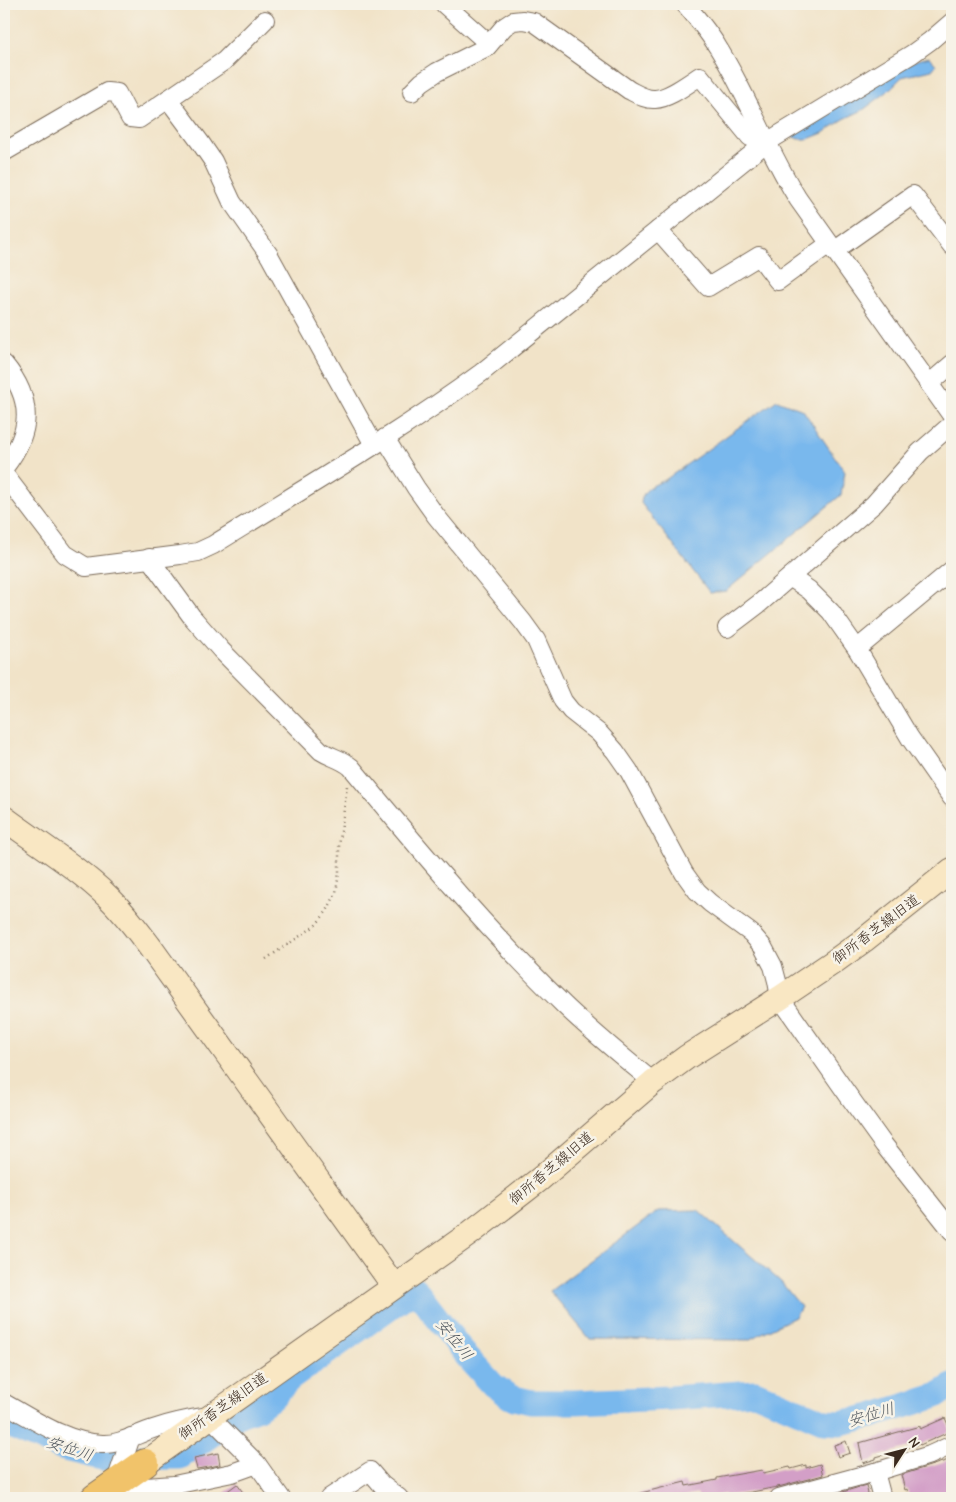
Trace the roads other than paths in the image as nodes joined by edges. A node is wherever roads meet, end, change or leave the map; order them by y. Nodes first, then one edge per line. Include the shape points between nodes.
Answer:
1 (444, 4) edge
2 (685, 4) edge
3 (265, 20) dead end
4 (952, 22) edge
5 (489, 44) junction
6 (412, 92) dead end
7 (168, 99) junction
8 (767, 142) junction
9 (4, 152) edge
10 (658, 230) junction
11 (952, 246) edge
12 (832, 247) junction
13 (4, 364) edge
14 (952, 364) edge
15 (929, 384) junction
16 (952, 416) edge
17 (952, 424) edge
18 (380, 441) junction
19 (4, 468) edge
20 (4, 474) edge
21 (149, 558) junction
22 (952, 570) edge
23 (790, 577) junction
24 (726, 628) dead end
25 (857, 649) junction
26 (952, 798) edge
27 (4, 818) edge
28 (952, 870) edge
29 (780, 998) junction
30 (653, 1082) junction
31 (952, 1231) edge
32 (394, 1286) junction
33 (4, 1403) edge
34 (212, 1419) junction
35 (952, 1445) edge
36 (257, 1464) junction
37 (129, 1472) edge
38 (875, 1472) junction
39 (787, 1497) edge
40 (281, 1498) edge
41 (328, 1498) edge
42 (400, 1498) edge
43 (882, 1498) edge

1 - 5 street
2 - 8 street via 717,46
3 - 7 street via 224,61
4 - 8 street via 912,54
5 - 6 street via 437,72
5 - 8 street via 513,21 534,22 629,90 654,100 700,76 750,137
7 - 9 street via 139,119 130,118 117,93 107,92
7 - 18 street via 213,161 232,202 269,254
8 - 10 street
8 - 12 street via 788,183
10 - 12 street via 708,287 759,256 778,281
10 - 18 street via 480,373
11 - 12 street via 913,195
12 - 15 street
13 - 19 street via 20,387 25,403 22,439
14 - 15 street
15 - 16 street
17 - 23 street via 920,452 874,504
18 - 21 street via 213,546 198,552
18 - 29 street via 536,640 563,701 599,733 629,770 684,873 697,891 751,933 763,947 773,966
20 - 21 street via 65,554 76,562 86,567
21 - 30 street via 221,650 321,751 351,767 498,938 597,1036
22 - 25 street
23 - 24 street
23 - 25 street via 831,612
25 - 26 street via 910,738
27 - 32 street via 83,876 130,921
28 - 29 street, 御所香芝線旧道 via 864,940
29 - 30 street, 御所香芝線旧道
29 - 31 street via 884,1145
30 - 32 street, 御所香芝線旧道 via 507,1205
32 - 34 street, 御所香芝線旧道
33 - 37 street via 71,1438 111,1443
34 - 36 street
34 - 37 street, 御所香芝線旧道
34 - 37 street via 173,1423
35 - 38 street
36 - 37 street via 232,1474 174,1485
36 - 40 street
38 - 39 street
38 - 43 street
41 - 42 street via 370,1471

